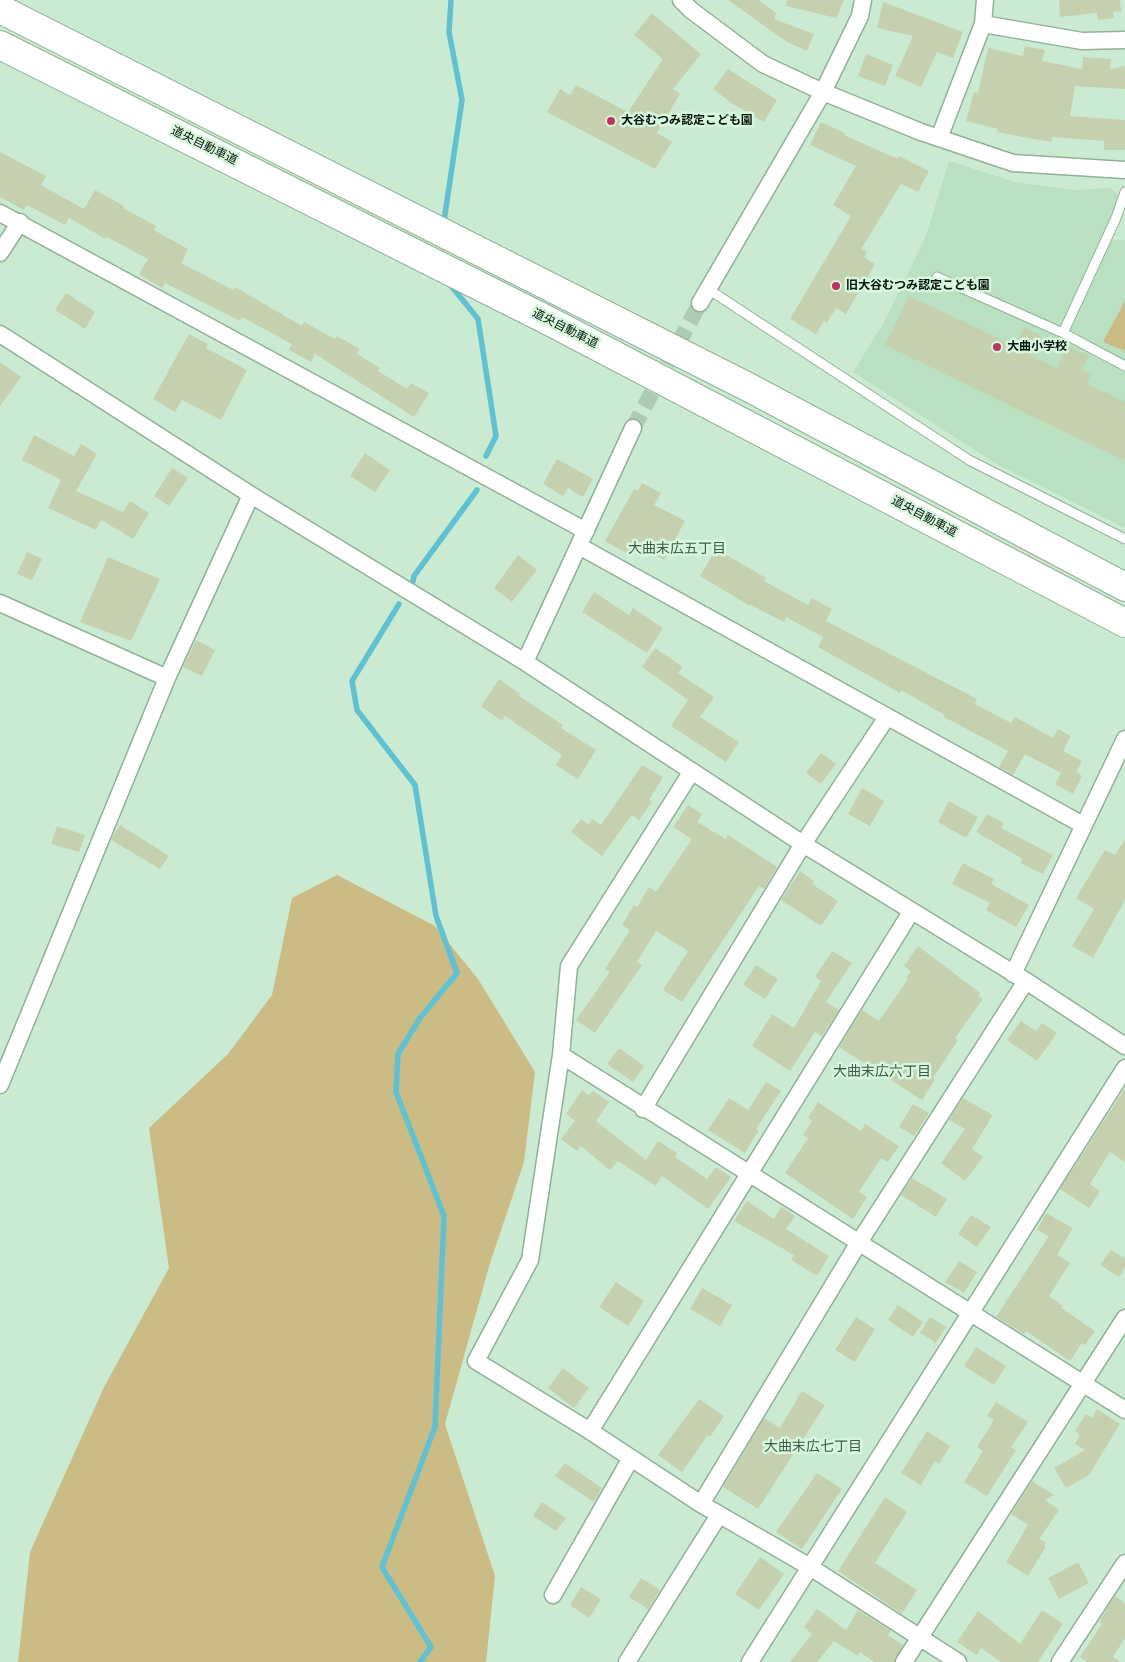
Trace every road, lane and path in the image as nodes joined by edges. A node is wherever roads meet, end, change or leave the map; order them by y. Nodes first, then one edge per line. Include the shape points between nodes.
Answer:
1 (681, 0) edge
2 (862, 0) edge
3 (985, 0) edge
4 (0, 9) edge
5 (983, 24) junction
6 (1125, 40) edge
7 (0, 45) edge
8 (823, 92) junction
9 (940, 138) junction
10 (1125, 170) edge
11 (1125, 192) edge
12 (0, 213) edge
13 (20, 222) junction
14 (0, 254) edge
15 (937, 277) dead end
16 (704, 296) joint
17 (1063, 333) junction
18 (0, 334) edge
19 (1125, 366) edge
20 (633, 428) tunnel mouth
21 (251, 495) junction
22 (586, 531) junction
23 (1125, 539) edge
24 (579, 546) junction
25 (1125, 587) edge
26 (0, 603) edge
27 (1125, 623) edge
28 (525, 662) junction
29 (167, 678) junction
30 (887, 717) junction
31 (1125, 739) edge
32 (692, 771) junction
33 (1083, 825) junction
34 (803, 844) junction
35 (911, 912) junction
36 (1019, 978) junction
37 (1125, 1046) edge
38 (561, 1055) junction
39 (1125, 1068) edge
40 (0, 1085) edge
41 (644, 1109) junction
42 (749, 1174) junction
43 (858, 1244) junction
44 (971, 1312) junction
45 (1125, 1318) edge
46 (1084, 1385) junction
47 (1125, 1410) edge
48 (590, 1431) junction
49 (631, 1458) junction
50 (701, 1504) junction
51 (719, 1515) junction
52 (1125, 1563) edge
53 (810, 1567) junction
54 (553, 1595) dead end
55 (920, 1638) junction
56 (627, 1662) edge
57 (750, 1662) edge
58 (904, 1662) edge
59 (958, 1662) edge
60 (1060, 1662) edge

1 - 8 street via 763,64
2 - 8 street via 860,16
3 - 5 street
4 - 25 highway via 748,387
5 - 6 street via 1082,41
5 - 9 street
7 - 27 highway, 道央自動車道 via 551,322
8 - 9 street
8 - 16 street
9 - 10 street via 1013,163
11 - 17 lane
12 - 13 street
13 - 14 street
13 - 22 street
15 - 17 lane
16 - 23 lane via 969,460
17 - 19 lane
18 - 21 street
20 - 22 street
21 - 28 street
21 - 29 street
22 - 24 street
24 - 28 street
24 - 30 street
26 - 29 street
28 - 32 street
29 - 40 street
30 - 33 street
30 - 34 street
31 - 33 street
32 - 34 street
32 - 38 street via 570,966
33 - 36 street
34 - 35 street
34 - 41 street
35 - 36 street
35 - 42 street
36 - 37 street
36 - 43 street
38 - 41 street
38 - 48 street via 530,1260 476,1361
39 - 44 street
41 - 42 street
42 - 43 street
42 - 48 street
43 - 44 street
43 - 50 street
44 - 46 street
44 - 53 street
45 - 46 street
46 - 47 street
46 - 55 street
48 - 49 street
49 - 50 street
49 - 54 street
50 - 51 street
51 - 53 street
51 - 56 street
52 - 60 street
53 - 55 street
53 - 57 street
55 - 58 street
55 - 59 street

